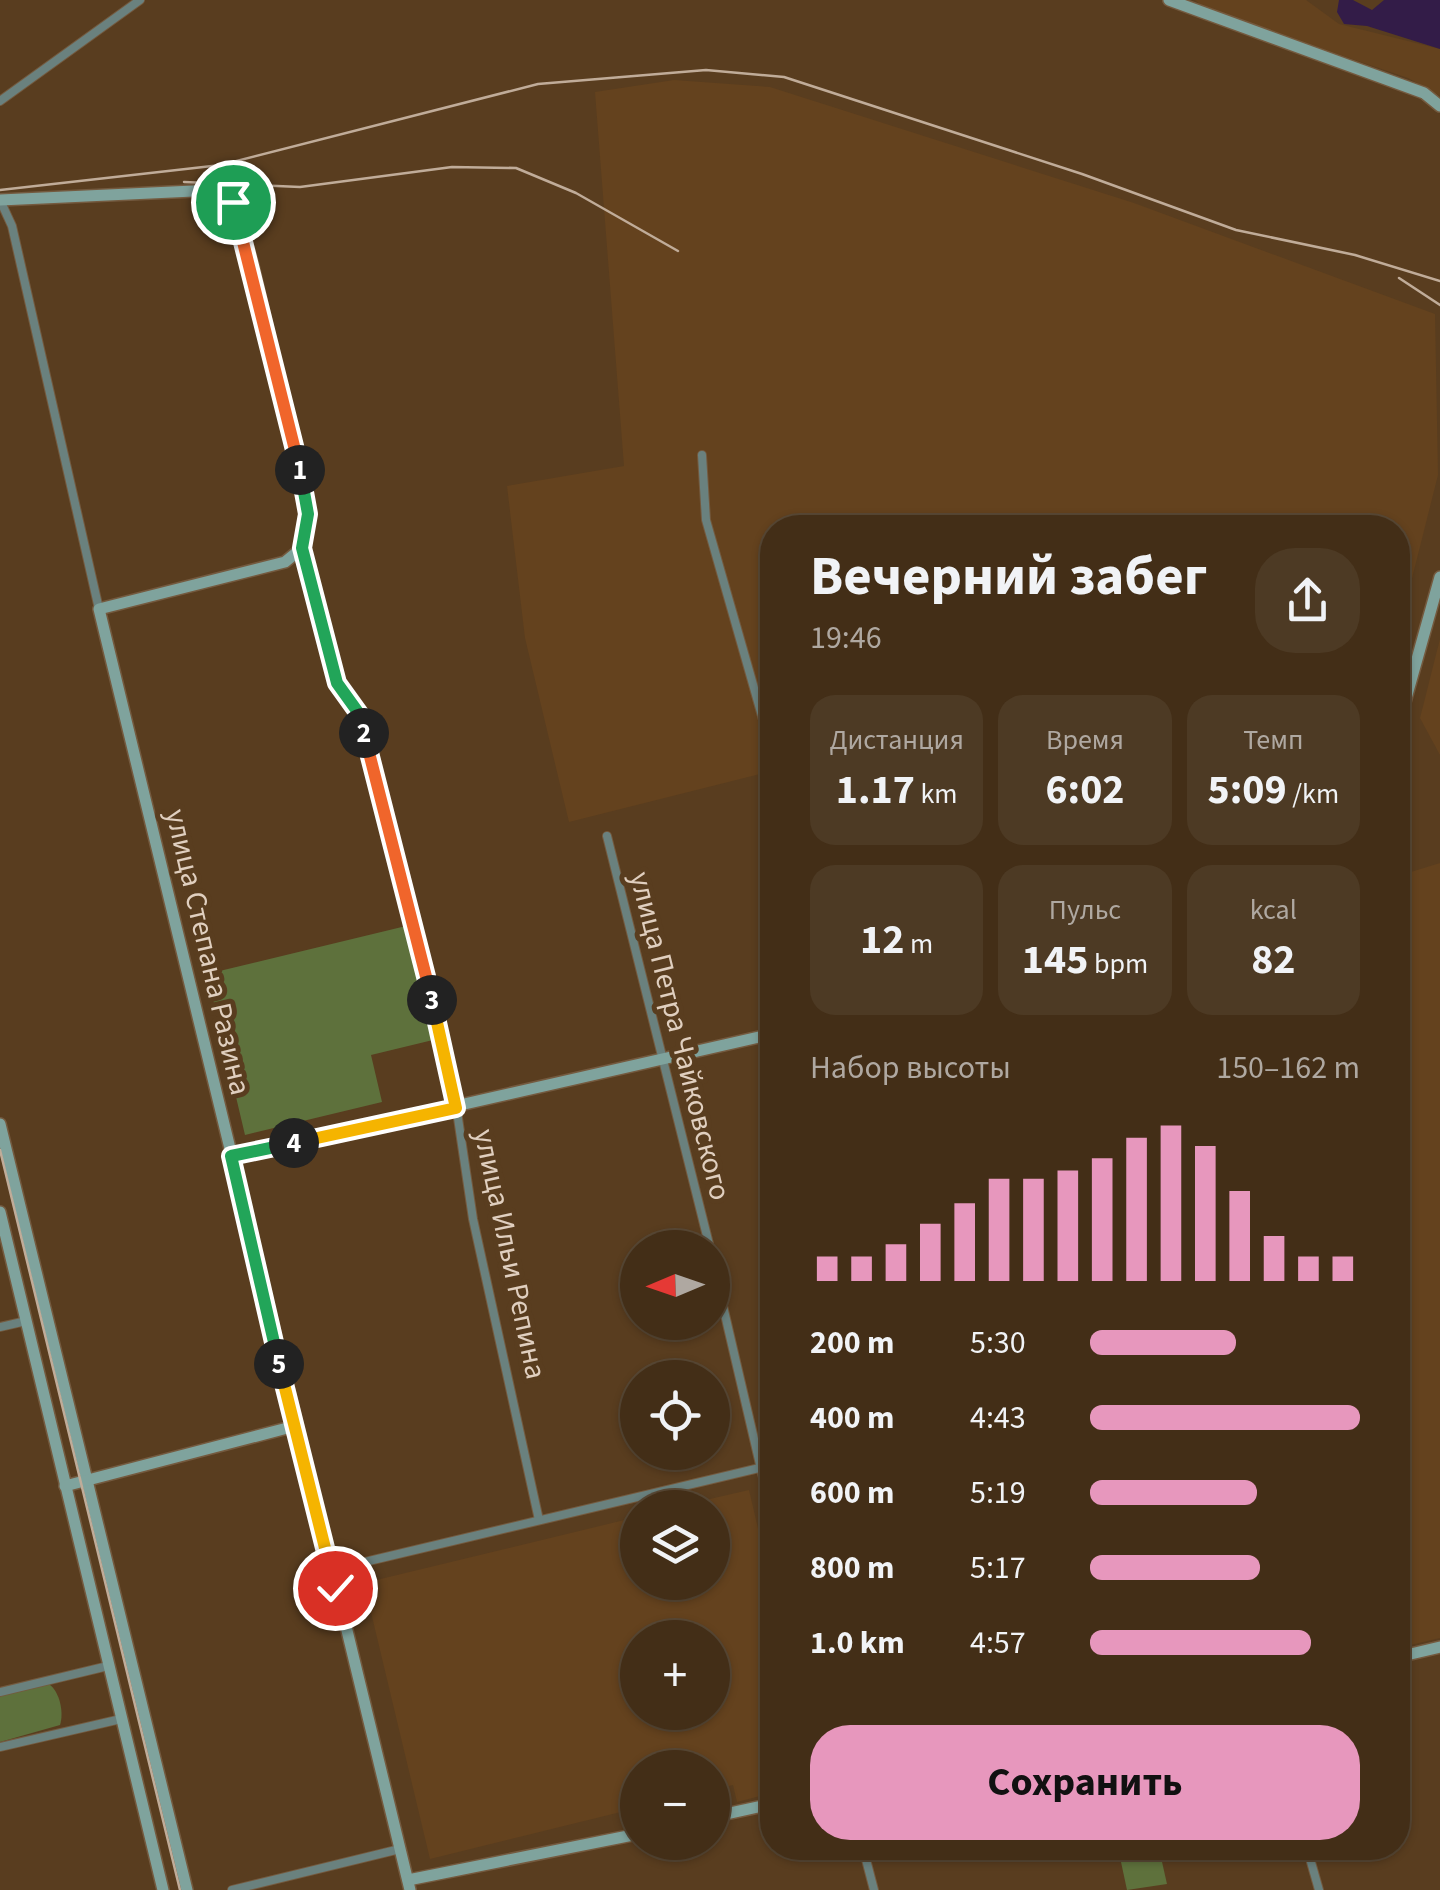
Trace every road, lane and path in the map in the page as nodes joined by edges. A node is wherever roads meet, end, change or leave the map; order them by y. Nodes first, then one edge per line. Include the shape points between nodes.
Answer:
1 (140, 0) edge
2 (1170, 0) edge
3 (0, 102) edge
4 (1440, 106) edge
5 (0, 200) edge
6 (702, 455) dead end
7 (302, 548) junction
8 (1440, 577) edge
9 (99, 609) junction
10 (1410, 684) edge
11 (760, 709) edge
12 (607, 836) dead end
13 (760, 1037) edge
14 (662, 1060) junction
15 (456, 1108) junction
16 (0, 1124) edge
17 (231, 1156) junction
18 (0, 1212) edge
19 (705, 1230) edge
20 (47, 1314) junction
21 (26, 1321) junction
22 (0, 1327) edge
23 (730, 1337) edge
24 (295, 1426) junction
25 (760, 1468) joint
26 (88, 1480) junction
27 (66, 1486) junction
28 (539, 1520) junction
29 (331, 1570) junction
30 (1440, 1647) edge
31 (1410, 1654) edge
32 (108, 1666) junction
33 (0, 1692) edge
34 (121, 1719) junction
35 (0, 1747) edge
36 (760, 1807) edge
37 (730, 1813) edge
38 (620, 1838) edge
39 (400, 1849) junction
40 (867, 1860) edge
41 (1311, 1860) edge
42 (409, 1885) edge
43 (163, 1890) edge
44 (187, 1890) edge
45 (232, 1890) edge
46 (874, 1890) edge
47 (1320, 1890) edge

1 - 3 street
2 - 4 street via 1424,93
5 - 7 street, улица Ильи Репина via 225,194 242,224 304,487 308,526
5 - 9 street, улица Степана Разина via 12,226
6 - 11 street via 706,520
7 - 9 street via 285,562
7 - 15 street, улица Ильи Репина via 337,683 360,715
8 - 10 street
9 - 17 street, улица Степана Разина
12 - 14 street, улица Петра Чайковского
13 - 14 street
14 - 15 street
14 - 19 street, улица Петра Чайковского
15 - 17 street
15 - 28 street, улица Ильи Репина via 472,1219
16 - 20 street
17 - 24 street, улица Степана Разина
18 - 21 street
20 - 21 street
20 - 26 street
21 - 22 street
21 - 27 street
23 - 25 street
24 - 26 street
24 - 29 street, улица Степана Разина
25 - 28 street
26 - 27 street
26 - 44 street
27 - 32 street
28 - 29 street
29 - 39 street, улица Степана Разина
30 - 31 street
32 - 33 street
32 - 34 street
34 - 35 street
34 - 43 street
36 - 37 street
38 - 42 street
39 - 42 street, улица Степана Разина
39 - 45 street
40 - 46 street
41 - 47 street

